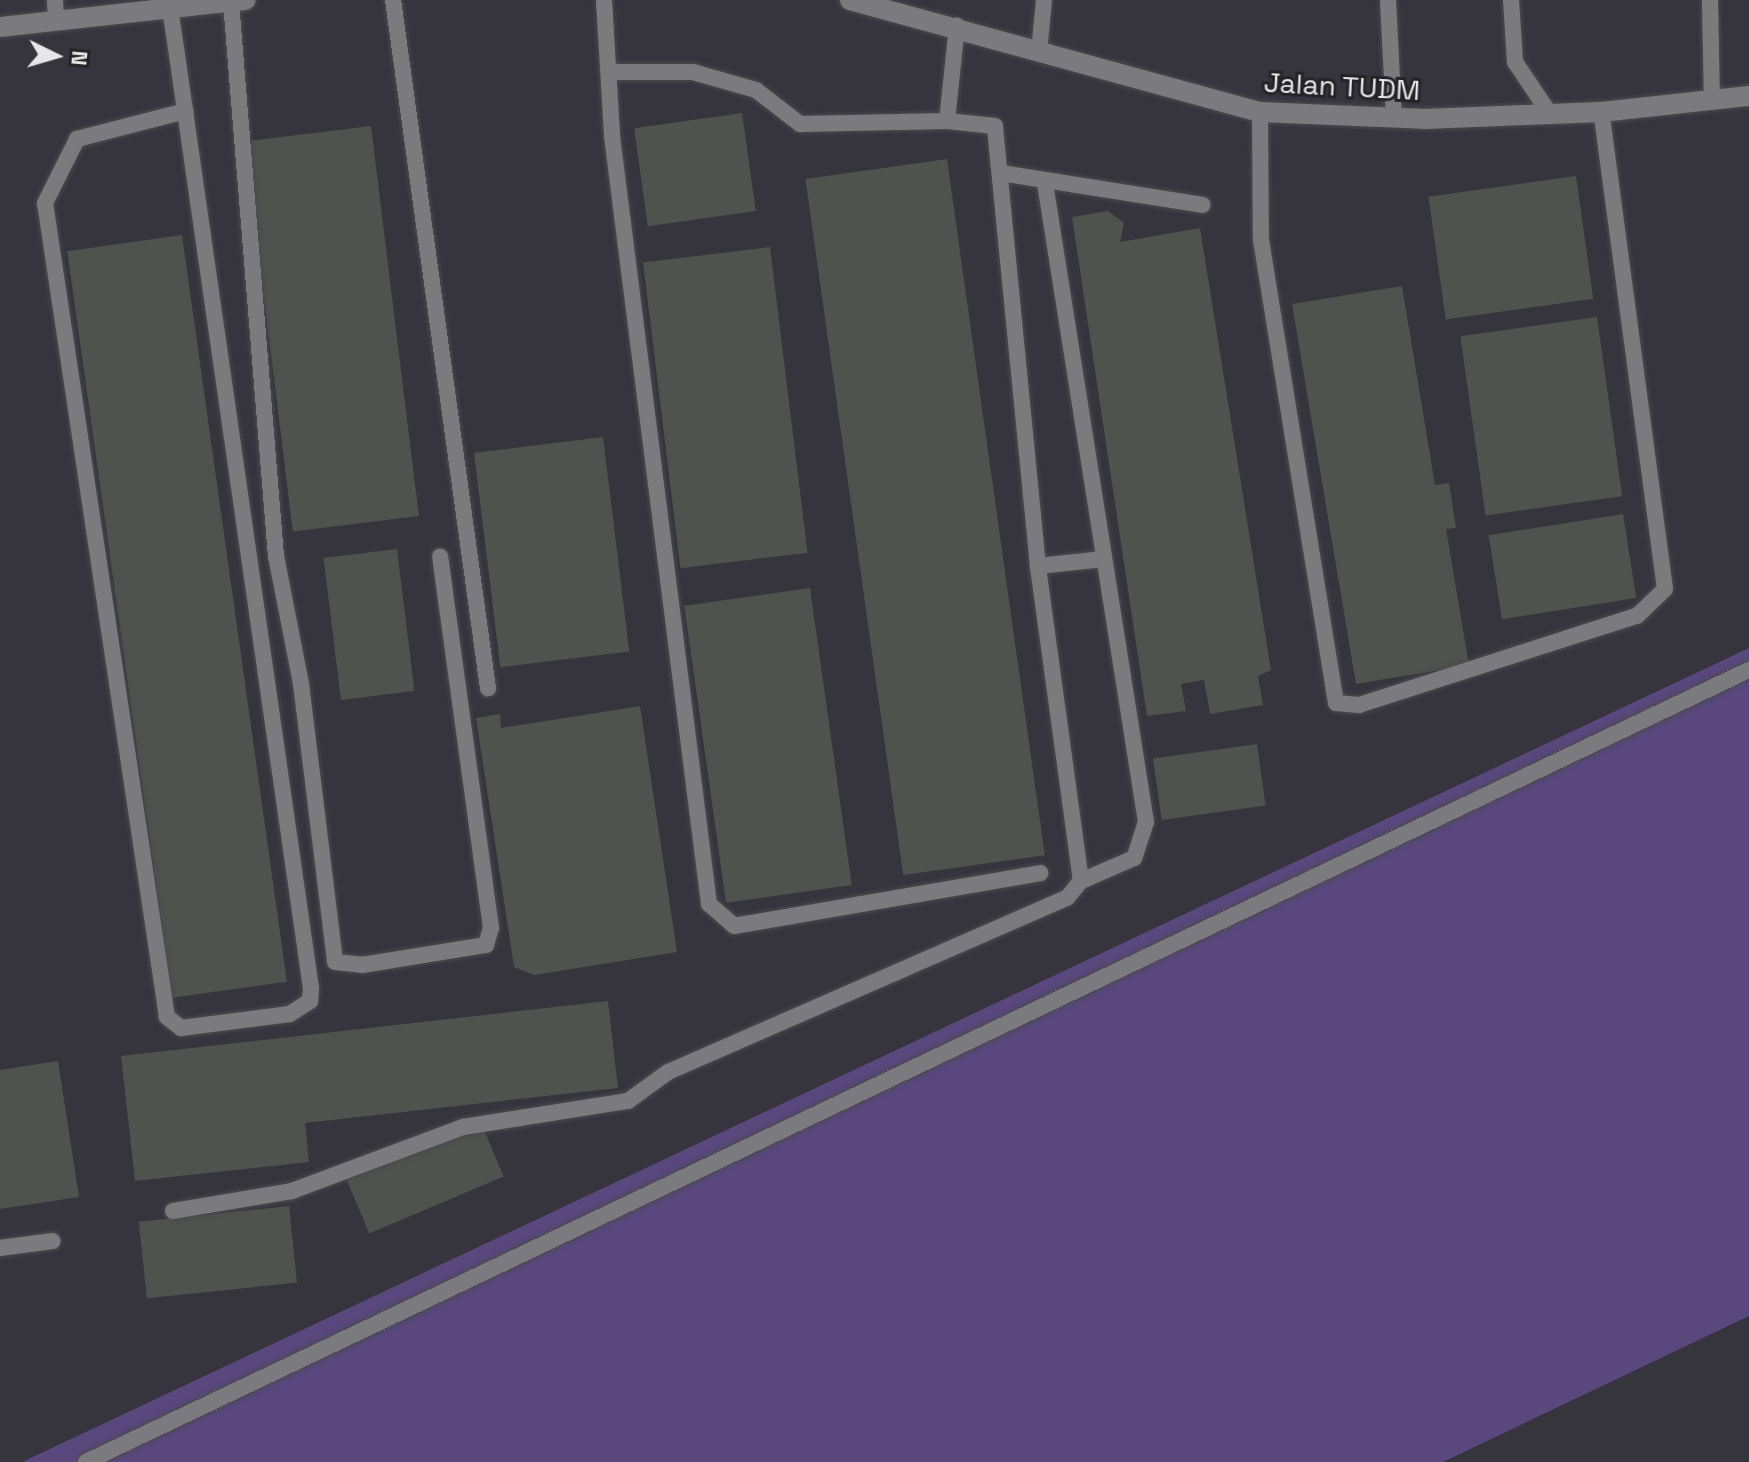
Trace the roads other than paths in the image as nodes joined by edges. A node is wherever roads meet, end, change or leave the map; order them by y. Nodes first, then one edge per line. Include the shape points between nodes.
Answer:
1 (55, 0) edge
2 (393, 0) edge
3 (604, 0) edge
4 (850, 0) edge
5 (1044, 0) edge
6 (1388, 0) edge
7 (1511, 0) edge
8 (1710, 0) edge
9 (238, 1) edge
10 (98, 8) edge
11 (170, 8) junction
12 (56, 21) junction
13 (957, 26) junction
14 (0, 27) edge
15 (1039, 52) junction
16 (614, 72) junction
17 (1749, 96) edge
18 (1712, 100) junction
19 (185, 111) junction
20 (1260, 112) junction
21 (1601, 112) junction
22 (1550, 114) junction
23 (1394, 119) junction
24 (947, 121) junction
25 (1001, 173) junction
26 (1045, 183) junction
27 (1202, 205) dead end
28 (440, 556) dead end
29 (1104, 559) junction
30 (1038, 566) junction
31 (1749, 670) edge
32 (488, 688) dead end
33 (1040, 873) dead end
34 (1081, 881) junction
35 (173, 1211) dead end
36 (53, 1241) dead end
37 (0, 1248) edge
38 (86, 1462) edge

1 - 12 lane
2 - 32 lane
3 - 16 lane
4 - 13 street, Jalan TUDM
5 - 15 lane
6 - 23 lane
7 - 22 lane via 1515,62
8 - 18 lane
9 - 11 street
9 - 28 lane via 276,556 301,684 335,962 362,965 486,945 491,928
10 - 11 street
10 - 12 street
11 - 19 lane
12 - 14 street
13 - 15 street, Jalan TUDM
13 - 24 lane
15 - 20 street, Jalan TUDM
16 - 24 lane via 705,75 756,90 800,124
16 - 33 lane via 612,136 709,904 734,926
17 - 18 street, Jalan TUDM
18 - 21 street, Jalan TUDM
19 - 19 lane via 77,139 45,203 167,1017 181,1028 290,1014 310,1001 311,988
20 - 21 lane via 1261,240 1336,703 1359,705 1637,616 1665,589
20 - 23 street, Jalan TUDM
21 - 22 street, Jalan TUDM
22 - 23 street, Jalan TUDM
24 - 25 lane via 995,126
25 - 26 lane
25 - 30 lane
26 - 27 lane
26 - 29 lane
29 - 30 lane
29 - 34 lane via 1146,822 1134,858
30 - 34 lane
31 - 38 lane
34 - 35 lane via 1067,898 668,1072 628,1101 463,1127 292,1191
36 - 37 lane

